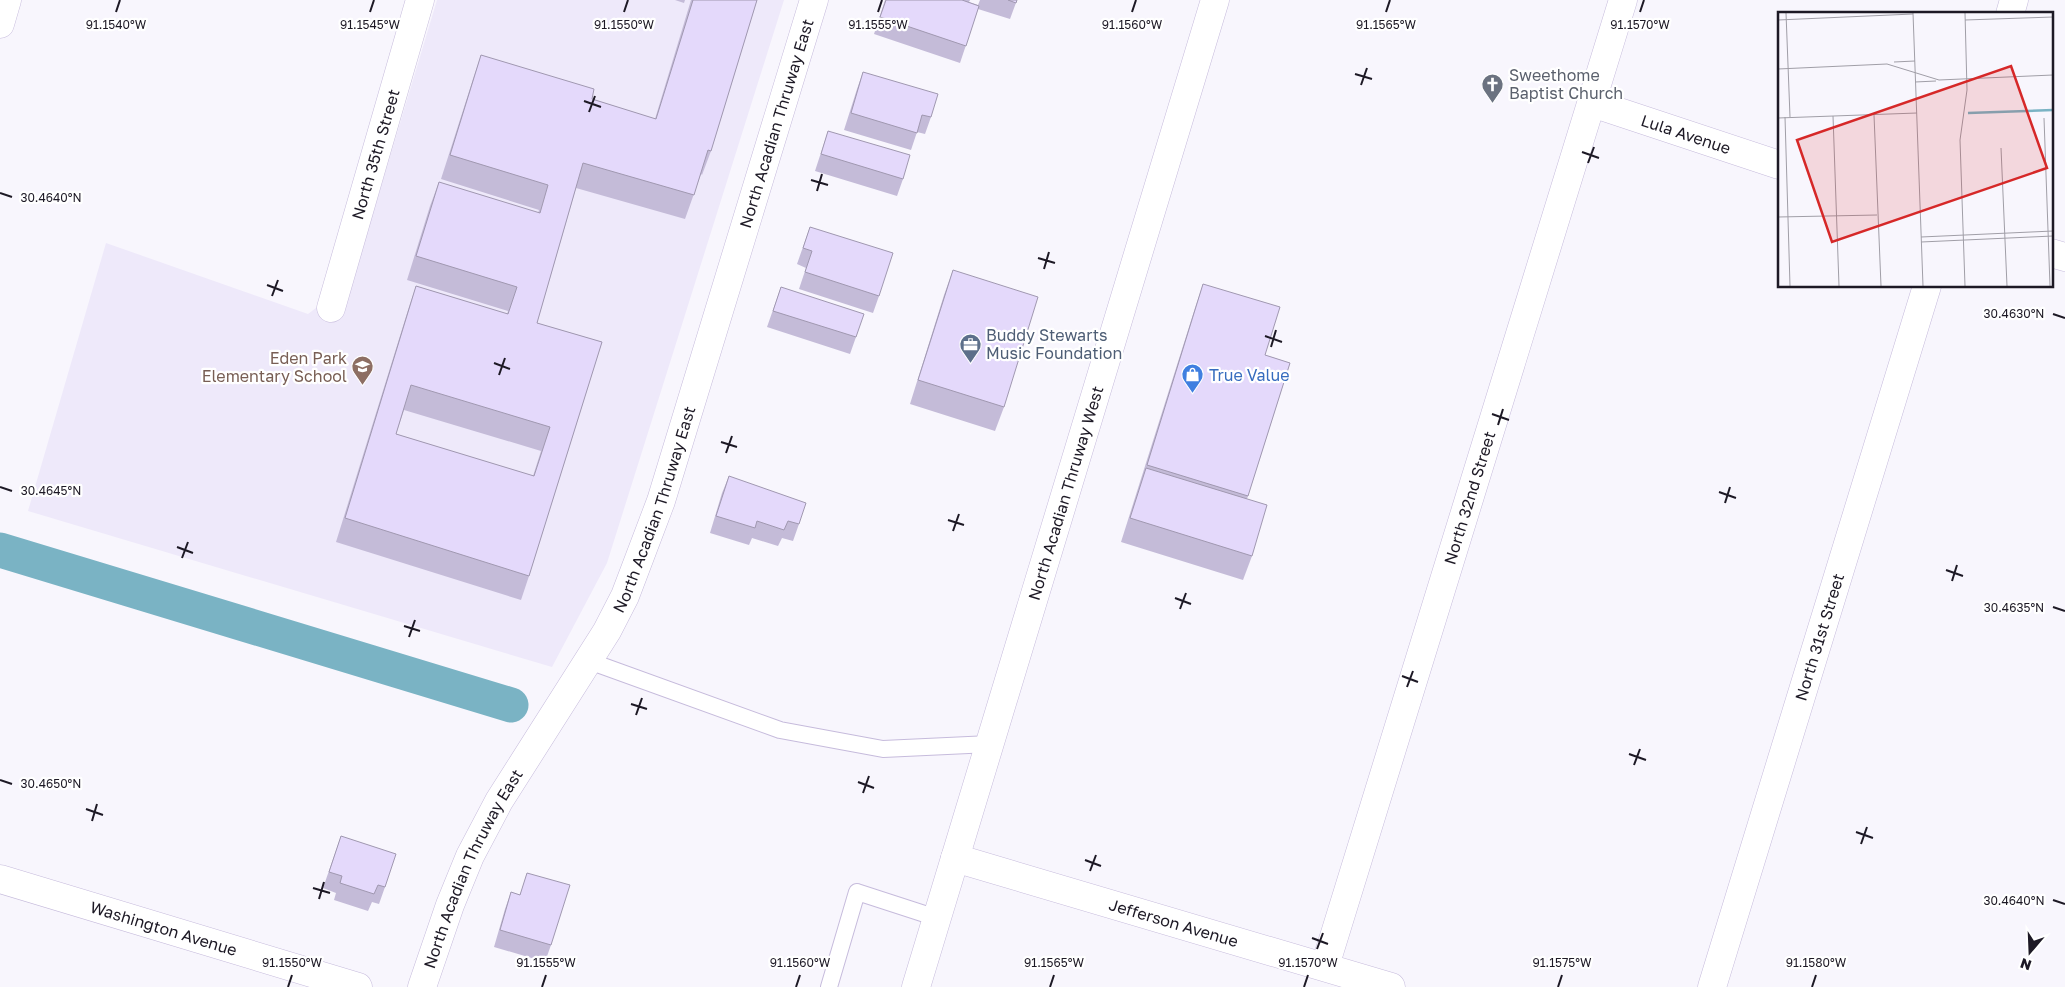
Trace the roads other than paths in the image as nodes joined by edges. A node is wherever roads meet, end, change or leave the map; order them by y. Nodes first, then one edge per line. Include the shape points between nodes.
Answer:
1 (7, 0) edge
2 (420, 0) edge
3 (814, 0) edge
4 (1215, 0) edge
5 (1623, 0) edge
6 (0, 24) edge
7 (1592, 103) junction
8 (1778, 165) edge
9 (2052, 253) edge
10 (2065, 257) edge
11 (1926, 288) edge
12 (331, 308) dead end
13 (589, 660) junction
14 (990, 744) junction
15 (955, 858) junction
16 (0, 879) edge
17 (937, 918) junction
18 (1325, 966) junction
19 (358, 987) edge
20 (422, 987) edge
21 (829, 987) edge
22 (916, 987) edge
23 (1391, 987) edge
24 (1712, 987) edge

1 - 6 street
2 - 12 street, North 35th Street
3 - 13 street, North Acadian Thruway East via 658,508 625,596
4 - 14 street, North Acadian Thruway West
5 - 7 street, North 32nd Street
7 - 8 street, Lula Avenue
7 - 18 street, North 32nd Street
9 - 10 street
11 - 24 street, North 31st Street
13 - 14 lane via 780,730 883,749
13 - 20 street, North Acadian Thruway East via 499,801 470,856
14 - 15 street, North Acadian Thruway West
15 - 17 street, North Acadian Thruway West
15 - 18 street, Jefferson Avenue
16 - 19 street, Washington Avenue
17 - 21 lane via 856,892
17 - 22 street, North Acadian Thruway West
18 - 23 street, Jefferson Avenue

